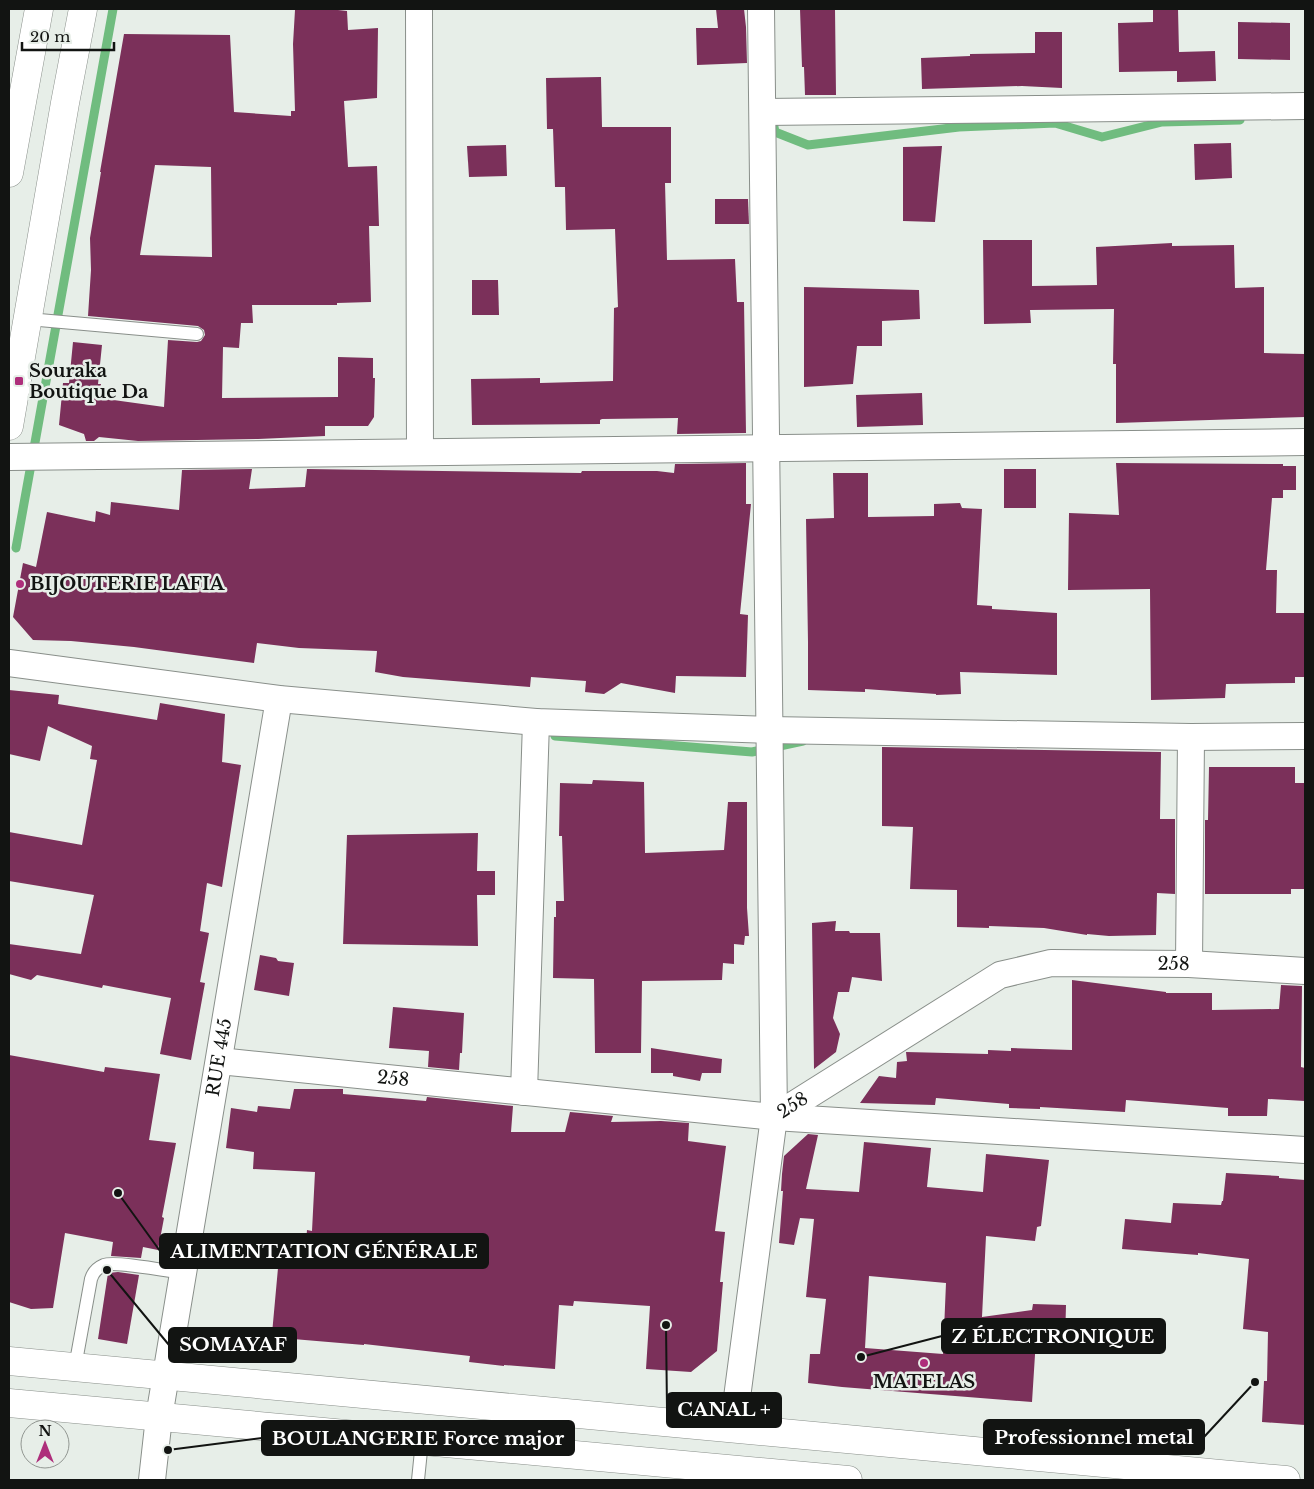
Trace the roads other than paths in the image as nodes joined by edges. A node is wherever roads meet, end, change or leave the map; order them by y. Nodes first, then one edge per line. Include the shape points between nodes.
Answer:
1 (38, 9) edge
2 (83, 9) edge
3 (419, 9) edge
4 (761, 9) edge
5 (1305, 106) edge
6 (763, 112) junction
7 (9, 173) edge
8 (28, 319) junction
9 (197, 334) dead end
10 (9, 426) edge
11 (1305, 442) edge
12 (766, 448) junction
13 (420, 452) junction
14 (9, 457) edge
15 (9, 663) edge
16 (279, 699) junction
17 (536, 722) junction
18 (769, 730) junction
19 (1191, 736) junction
20 (1305, 736) edge
21 (1189, 964) junction
22 (1305, 970) edge
23 (219, 1061) junction
24 (524, 1092) junction
25 (774, 1117) junction
26 (1305, 1150) edge
27 (183, 1273) junction
28 (9, 1361) edge
29 (75, 1367) junction
30 (166, 1376) junction
31 (9, 1403) edge
32 (159, 1417) junction
33 (733, 1428) junction
34 (422, 1441) junction
35 (738, 1475) edge
36 (152, 1480) edge
37 (418, 1480) edge
38 (848, 1480) edge
39 (1286, 1480) edge

1 - 7 main road
2 - 8 main road
3 - 13 street
4 - 6 street
5 - 6 street
6 - 12 street
8 - 9 lane
8 - 10 main road
11 - 12 street
12 - 13 street
12 - 18 street
13 - 14 street
15 - 16 street
16 - 17 street
16 - 23 street, RUE 445
17 - 18 street
17 - 24 street
18 - 19 street
18 - 25 street
19 - 20 street
19 - 21 street
21 - 22 street, 258
21 - 25 street, 258 via 1051,963 1000,975
23 - 24 street, 258
23 - 27 street, RUE 445
24 - 25 street, 258
25 - 26 street
25 - 33 street
27 - 29 lane via 111,1264 98,1268 91,1279
27 - 30 street, RUE 445
28 - 29 main road
29 - 30 main road
30 - 32 street, RUE 445
30 - 33 main road
31 - 32 main road
32 - 34 main road
32 - 36 street, RUE 445
33 - 39 main road
34 - 35 main road
34 - 37 lane
35 - 38 main road

